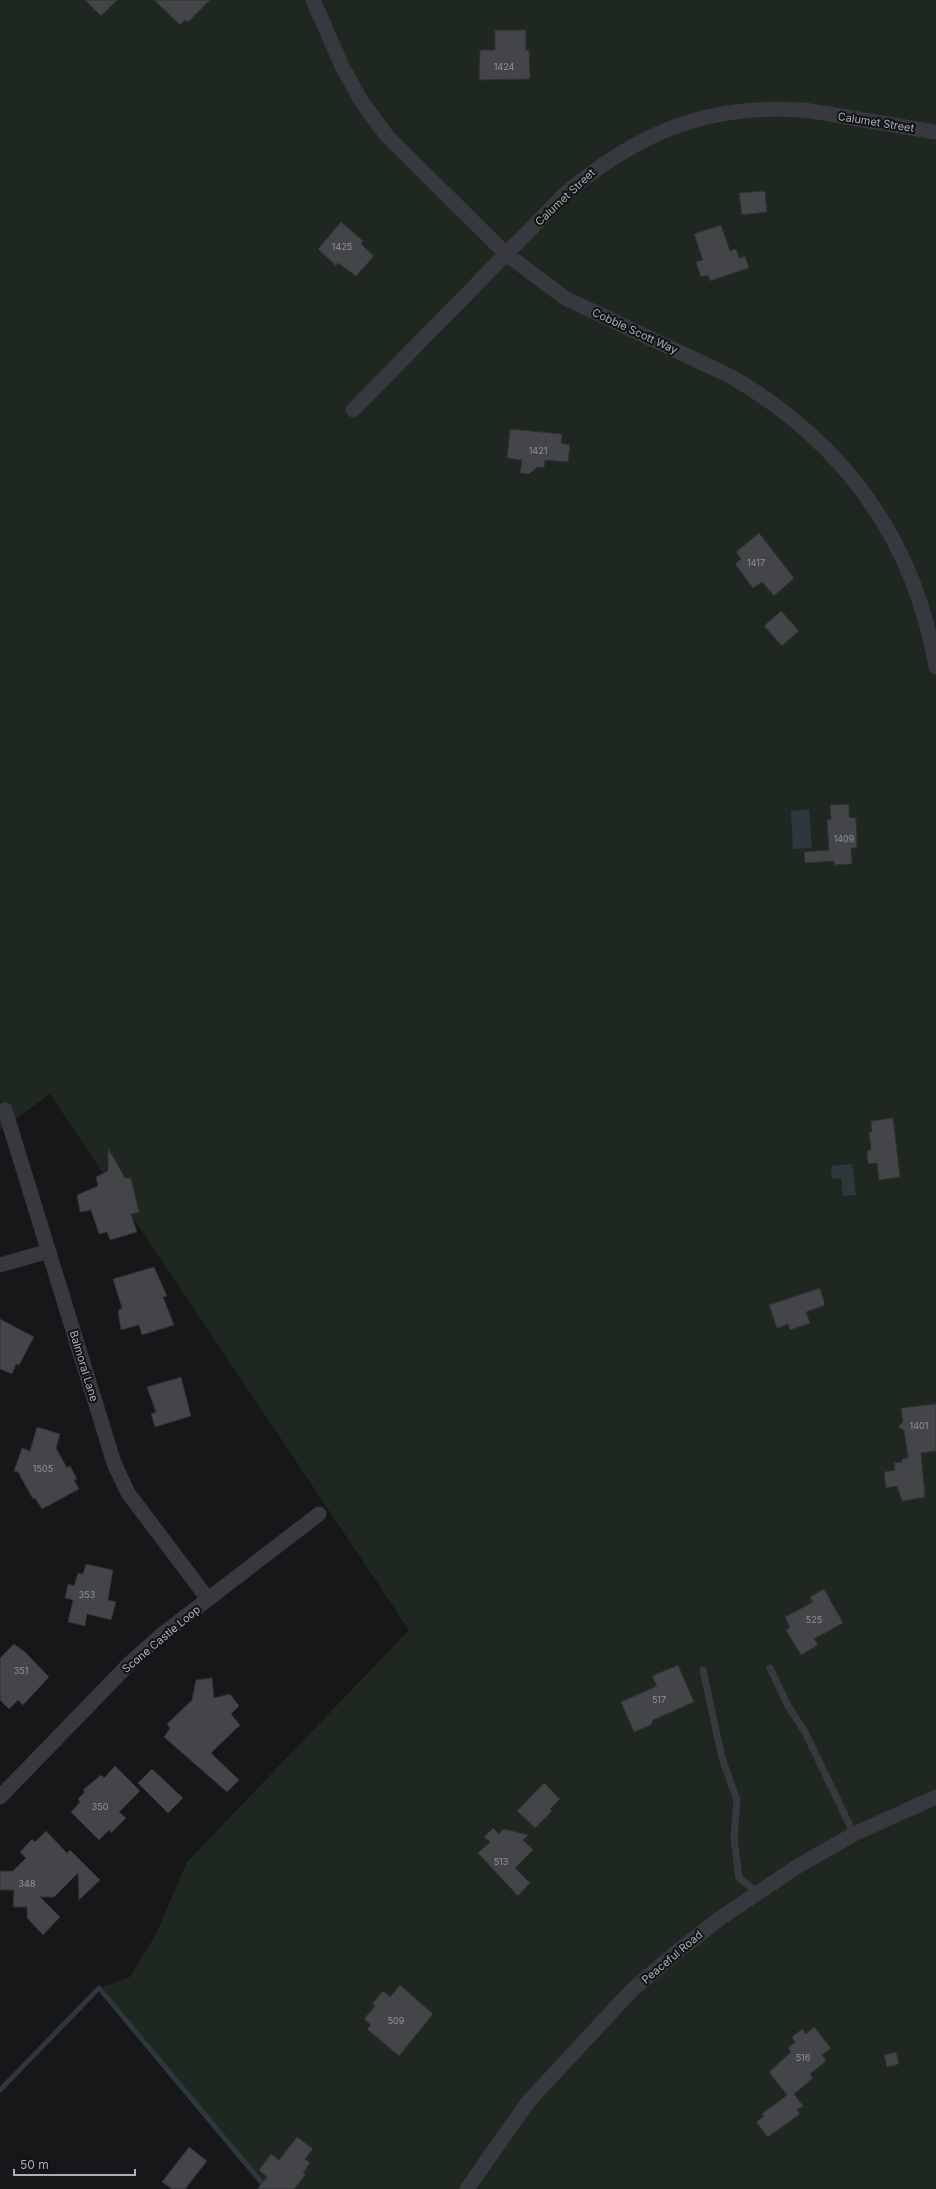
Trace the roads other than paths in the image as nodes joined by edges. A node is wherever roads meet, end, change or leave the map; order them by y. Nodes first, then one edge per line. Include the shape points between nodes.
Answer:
1 (313, 0) edge
2 (936, 132) edge
3 (506, 254) junction
4 (353, 410) dead end
5 (936, 667) edge
6 (5, 1110) dead end
7 (49, 1251) junction
8 (0, 1265) edge
9 (319, 1514) dead end
10 (208, 1600) junction
11 (770, 1668) dead end
12 (703, 1670) dead end
13 (936, 1796) edge
14 (0, 1797) edge
15 (854, 1834) junction
16 (757, 1892) junction
17 (467, 2189) edge

1 - 3 street, Cobble Scott Way via 342,66 360,98 387,136
2 - 3 street, Calumet Street via 802,110 728,113 684,123 643,140 597,167 566,193
3 - 4 street, Calumet Street
3 - 5 street, Cobble Scott Way via 565,298 732,377 758,392 786,412 829,450 866,494 898,547 920,601 931,637
6 - 7 street, Balmoral Lane
7 - 8 street
7 - 10 street, Balmoral Lane via 114,1462 128,1493
9 - 10 street, Scone Castle Loop
10 - 14 street, Scone Castle Loop via 131,1662
11 - 15 lane via 788,1706 805,1732
12 - 16 lane via 722,1758 738,1800 734,1838 739,1878
13 - 15 street, Peaceful Road
15 - 16 street, Peaceful Road
16 - 17 street, Peaceful Road via 719,1918 632,1990 528,2102

